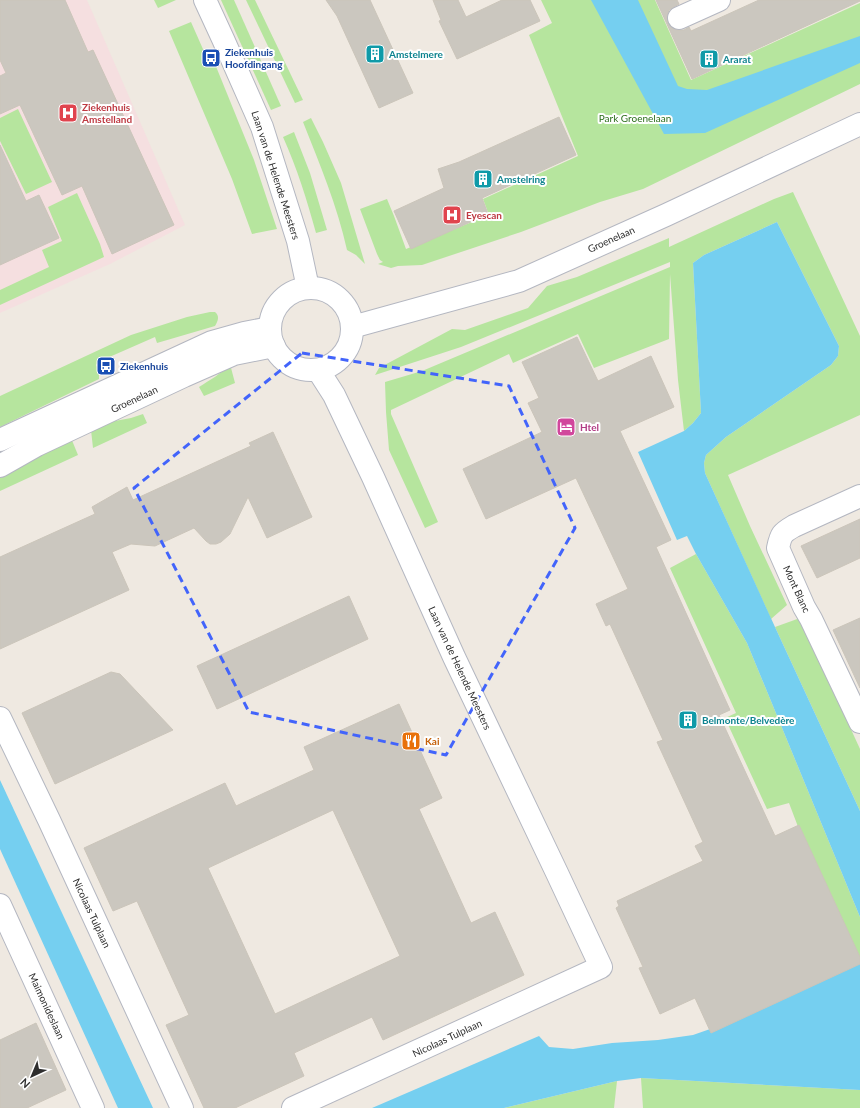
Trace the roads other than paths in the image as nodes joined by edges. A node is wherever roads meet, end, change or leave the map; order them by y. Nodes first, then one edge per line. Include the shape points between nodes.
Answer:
1 (205, 0) edge
2 (718, 0) edge
3 (679, 18) dead end
4 (860, 124) edge
5 (308, 288) junction
6 (352, 327) junction
7 (272, 337) junction
8 (318, 370) junction
9 (0, 440) edge
10 (0, 466) edge
11 (860, 496) edge
12 (0, 718) edge
13 (860, 722) edge
14 (0, 905) edge
15 (601, 967) joint
16 (93, 1108) edge
17 (182, 1108) edge
18 (293, 1108) edge

1 - 5 street, Laan van de Helende Meesters via 262,127 298,241
2 - 3 street
4 - 6 street, Groenelaan via 519,281
5 - 6 street via 325,290 339,298 349,311
5 - 7 street via 294,291 281,300 273,313
6 - 8 street via 350,342 343,355 332,365
7 - 8 street via 281,357 292,365 304,370
7 - 9 street, Groenelaan via 244,333 212,342
7 - 10 street, Groenelaan via 37,445
8 - 15 street, Laan van de Helende Meesters via 334,395 370,470 454,657
11 - 13 street, Mont Blanc via 784,532 778,548
12 - 17 street, Nicolaas Tulplaan
14 - 16 street, Maimonideslaan
15 - 18 street, Nicolaas Tulplaan

